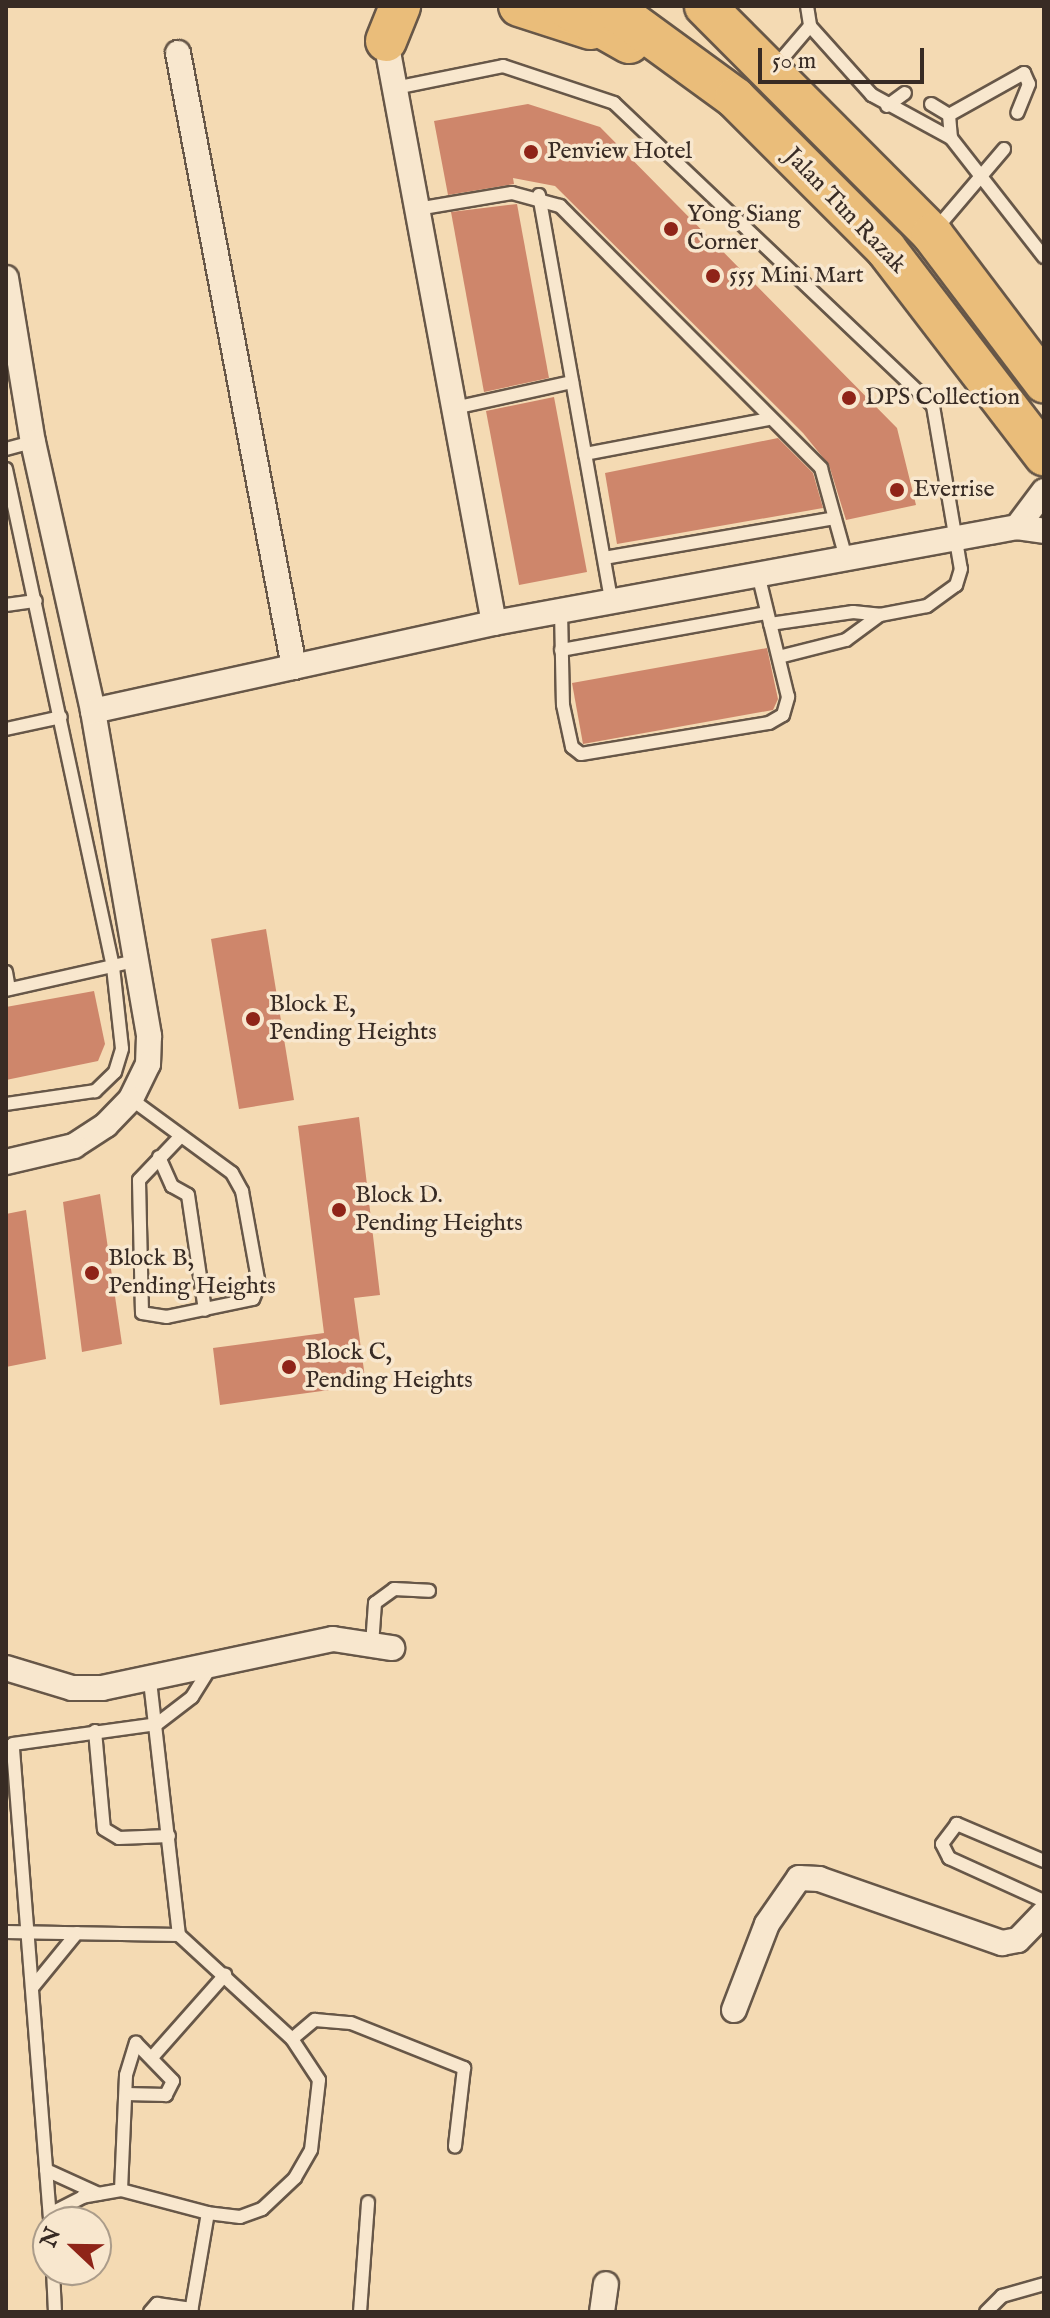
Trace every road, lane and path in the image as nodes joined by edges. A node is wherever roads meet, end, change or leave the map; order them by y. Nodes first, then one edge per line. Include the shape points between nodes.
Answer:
1 (519, 6) edge
2 (564, 6) edge
3 (807, 6) edge
4 (708, 7) edge
5 (611, 20) edge
6 (393, 23) edge
7 (810, 26) junction
8 (178, 53) dead end
9 (773, 70) junction
10 (395, 88) junction
11 (905, 93) dead end
12 (931, 104) dead end
13 (887, 106) junction
14 (1017, 113) dead end
15 (949, 115) junction
16 (951, 138) junction
17 (1004, 149) dead end
18 (982, 176) junction
19 (539, 195) junction
20 (417, 209) junction
21 (932, 234) junction
22 (1044, 257) edge
23 (6, 278) edge
24 (572, 382) junction
25 (1044, 382) edge
26 (454, 408) junction
27 (768, 419) junction
28 (33, 442) junction
29 (6, 449) edge
30 (585, 454) junction
31 (1044, 455) edge
32 (6, 469) edge
33 (1044, 491) edge
34 (835, 518) junction
35 (1017, 527) junction
36 (1044, 531) edge
37 (952, 539) junction
38 (604, 558) junction
39 (846, 558) junction
40 (758, 574) junction
41 (36, 601) junction
42 (611, 601) junction
43 (6, 605) edge
44 (561, 611) junction
45 (880, 615) junction
46 (768, 619) junction
47 (494, 623) junction
48 (561, 650) junction
49 (779, 657) junction
50 (294, 667) junction
51 (93, 711) junction
52 (61, 717) junction
53 (6, 729) edge
54 (124, 964) junction
55 (6, 972) edge
56 (8, 990) edge
57 (131, 1099) junction
58 (6, 1104) edge
59 (179, 1138) junction
60 (159, 1157) junction
61 (6, 1162) edge
62 (205, 1310) junction
63 (429, 1591) dead end
64 (382, 1647) joint
65 (212, 1665) junction
66 (6, 1668) edge
67 (150, 1681) junction
68 (157, 1724) junction
69 (95, 1731) junction
70 (169, 1836) junction
71 (1044, 1861) edge
72 (1044, 1901) edge
73 (1044, 1913) edge
74 (27, 1931) junction
75 (6, 1932) edge
76 (77, 1933) junction
77 (179, 1935) junction
78 (225, 1975) junction
79 (32, 1988) junction
80 (734, 2010) dead end
81 (292, 2039) junction
82 (155, 2054) junction
83 (126, 2094) junction
84 (455, 2146) dead end
85 (46, 2170) junction
86 (121, 2190) junction
87 (99, 2194) junction
88 (368, 2202) dead end
89 (49, 2206) edge
90 (74, 2206) edge
91 (208, 2213) junction
92 (606, 2284) dead end
93 (1044, 2284) edge
94 (54, 2286) edge
95 (192, 2310) edge
96 (55, 2312) edge
97 (150, 2312) edge
98 (360, 2312) edge
99 (602, 2312) edge
100 (986, 2312) edge

1 - 5 highway
2 - 5 highway
3 - 7 lane
4 - 9 highway, Jalan Tun Razak
5 - 31 highway, Jalan Tun Razak via 735,98 886,249
6 - 10 street
7 - 9 lane
7 - 13 lane
8 - 50 street
9 - 21 highway, Jalan Tun Razak
10 - 20 street
10 - 37 lane via 503,66 614,103 933,406
11 - 13 lane
12 - 15 lane
13 - 16 lane
14 - 15 lane via 1029,84 1024,73
15 - 16 lane
16 - 18 lane
17 - 18 lane
18 - 21 lane
18 - 22 lane
19 - 20 lane
19 - 24 lane
19 - 27 lane via 602,245
20 - 26 street
21 - 25 highway, Jalan Tun Razak
23 - 28 street
24 - 26 lane
24 - 30 lane
26 - 47 street
27 - 30 lane
27 - 34 lane via 821,468
28 - 29 lane
28 - 51 street
30 - 38 lane
32 - 41 lane
33 - 35 street
34 - 38 lane
34 - 39 lane
35 - 36 street
35 - 37 street
37 - 39 street
37 - 45 lane via 961,569 943,600
38 - 42 lane
39 - 40 street
40 - 42 street
40 - 46 lane
41 - 43 lane
41 - 52 lane
42 - 44 street
44 - 47 street
44 - 48 lane
45 - 46 lane
45 - 49 lane via 846,640
46 - 48 lane
46 - 49 lane
47 - 50 street
48 - 49 lane via 563,705 572,747 581,754 769,723 783,715 788,697
50 - 51 street
51 - 54 street
52 - 53 lane
52 - 54 lane
54 - 56 lane
54 - 57 street via 149,1036 148,1064
54 - 58 lane via 122,1049 115,1072 95,1091
55 - 56 lane
57 - 59 lane
57 - 61 street via 74,1146
59 - 60 lane
59 - 62 lane via 221,1159 242,1191 259,1285 253,1299
60 - 62 lane via 172,1186 188,1195
60 - 62 lane via 139,1180 136,1207 142,1313
63 - 64 lane via 394,1589 375,1603
64 - 65 street via 333,1639
65 - 67 street
65 - 68 lane via 192,1697
66 - 67 street via 72,1688
67 - 68 lane
68 - 69 lane
68 - 70 lane
69 - 70 lane via 104,1829 119,1838
69 - 74 lane via 13,1744
70 - 77 lane
71 - 72 lane via 957,1824 942,1844 949,1858
73 - 80 street via 1018,1940 1002,1943 819,1879 799,1878 767,1924
74 - 75 lane
74 - 76 lane
74 - 79 lane
76 - 77 lane
76 - 79 lane
77 - 78 lane
78 - 81 lane
78 - 82 lane
79 - 85 lane
81 - 84 lane via 315,2020 351,2023 464,2068
81 - 91 lane via 319,2080 311,2150 295,2178 262,2209 240,2217
82 - 83 lane via 136,2043 128,2053
82 - 83 lane via 173,2081 166,2095
83 - 86 lane
85 - 87 lane
85 - 89 lane
86 - 87 lane
86 - 91 lane
87 - 90 lane
88 - 98 lane
91 - 95 lane
92 - 99 street
93 - 100 lane via 1002,2296
94 - 96 lane
95 - 97 lane via 157,2304

